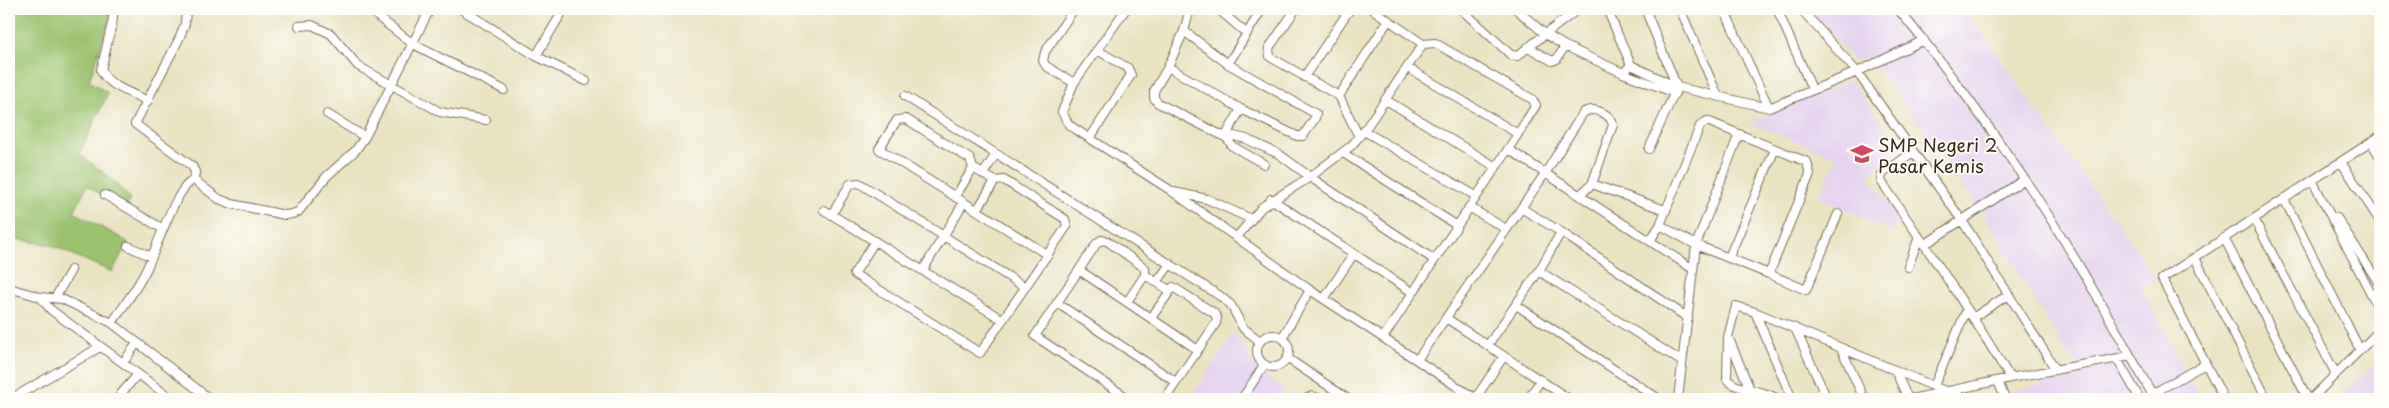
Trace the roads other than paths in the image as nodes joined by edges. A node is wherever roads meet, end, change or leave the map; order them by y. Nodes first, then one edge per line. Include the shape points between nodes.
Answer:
1 (106, 9) edge
2 (186, 9) edge
3 (430, 9) edge
4 (461, 9) edge
5 (564, 9) edge
6 (1074, 9) edge
7 (1126, 9) edge
8 (1190, 9) edge
9 (1218, 9) edge
10 (1262, 9) edge
11 (1296, 9) edge
12 (1350, 9) edge
13 (1372, 9) edge
14 (1461, 9) edge
15 (1516, 9) edge
16 (1578, 9) edge
17 (1607, 9) edge
18 (1645, 9) edge
19 (1680, 9) edge
20 (1724, 9) edge
21 (1777, 9) edge
22 (1801, 9) edge
23 (1898, 9) edge
24 (378, 17) dead end
25 (1388, 20) junction
26 (299, 26) dead end
27 (1184, 31) junction
28 (1246, 33) junction
29 (1545, 34) junction
30 (1924, 40) junction
31 (413, 44) junction
32 (1423, 44) junction
33 (1564, 46) junction
34 (1528, 47) junction
35 (1097, 50) junction
36 (536, 56) junction
37 (1228, 64) junction
38 (1631, 64) junction
39 (1168, 67) junction
40 (1408, 68) junction
41 (1857, 72) junction
42 (1623, 73) junction
43 (1304, 77) junction
44 (586, 81) dead end
45 (1074, 83) junction
46 (391, 85) junction
47 (1812, 89) junction
48 (504, 90) dead end
49 (1676, 90) junction
50 (905, 96) dead end
51 (1339, 96) junction
52 (1718, 96) junction
53 (1386, 100) junction
54 (148, 101) junction
55 (1769, 108) junction
56 (1241, 109) junction
57 (327, 114) dead end
58 (486, 120) dead end
59 (1361, 134) junction
60 (1518, 134) junction
61 (1739, 134) junction
62 (2380, 136) edge
63 (365, 137) junction
64 (1090, 138) junction
65 (1226, 138) junction
66 (2371, 142) junction
67 (1775, 148) junction
68 (1508, 149) junction
69 (1649, 149) dead end
70 (1913, 152) junction
71 (1343, 153) junction
72 (996, 154) junction
73 (2380, 157) edge
74 (2341, 162) junction
75 (1264, 164) dead end
76 (1496, 167) junction
77 (973, 168) junction
78 (1546, 172) junction
79 (983, 174) junction
80 (1310, 177) junction
81 (2025, 179) junction
82 (194, 180) junction
83 (2312, 180) junction
84 (995, 181) junction
85 (1592, 184) junction
86 (1170, 190) junction
87 (105, 195) dead end
88 (1476, 196) junction
89 (1580, 196) junction
90 (955, 197) junction
91 (1271, 199) junction
92 (2284, 199) junction
93 (964, 202) junction
94 (1469, 207) junction
95 (1521, 208) junction
96 (824, 210) dead end
97 (977, 210) junction
98 (1665, 210) junction
99 (832, 214) junction
100 (1838, 214) dead end
101 (1251, 218) junction
102 (2254, 218) junction
103 (2380, 221) edge
104 (1963, 222) junction
105 (1660, 225) junction
106 (1456, 226) junction
107 (163, 228) junction
108 (1506, 229) junction
109 (1562, 232) junction
110 (944, 236) junction
111 (1919, 237) junction
112 (1236, 238) junction
113 (2224, 238) junction
114 (875, 241) junction
115 (1650, 242) junction
116 (1696, 245) junction
117 (1924, 245) junction
118 (128, 246) dead end
119 (1048, 255) junction
120 (1353, 255) junction
121 (152, 257) junction
122 (1729, 257) junction
123 (2194, 258) junction
124 (1434, 259) junction
125 (1170, 264) junction
126 (1908, 267) dead end
127 (71, 270) dead end
128 (923, 270) junction
129 (1079, 270) junction
130 (1693, 270) junction
131 (1538, 271) junction
132 (1769, 274) junction
133 (1145, 275) junction
134 (1157, 282) junction
135 (2380, 284) edge
136 (1026, 287) junction
137 (9, 288) edge
138 (1169, 290) junction
139 (1310, 290) junction
140 (1412, 292) junction
141 (2008, 295) junction
142 (40, 297) junction
143 (55, 298) junction
144 (1324, 299) junction
145 (1127, 302) junction
146 (1057, 303) junction
147 (1516, 305) junction
148 (1967, 308) junction
149 (2380, 311) edge
150 (1755, 312) junction
151 (1974, 317) junction
152 (1151, 318) junction
153 (1446, 318) junction
154 (1688, 318) junction
155 (1003, 320) junction
156 (112, 323) junction
157 (1795, 328) junction
158 (2380, 330) edge
159 (1728, 337) junction
160 (1282, 338) junction
161 (1383, 338) junction
162 (1260, 341) junction
163 (137, 343) junction
164 (1488, 345) junction
165 (100, 348) junction
166 (1841, 348) junction
167 (1198, 350) junction
168 (2360, 350) junction
169 (1504, 356) junction
170 (2130, 356) junction
171 (1287, 358) junction
172 (2117, 359) junction
173 (1417, 360) junction
174 (1681, 361) junction
175 (123, 363) junction
176 (2205, 364) junction
177 (1264, 365) junction
178 (1895, 370) junction
179 (2056, 370) junction
180 (138, 374) junction
181 (2336, 374) junction
182 (2010, 378) junction
183 (1541, 380) junction
184 (1998, 381) junction
185 (1176, 382) junction
186 (1934, 386) junction
187 (1748, 388) junction
188 (1957, 389) junction
189 (1945, 391) junction
190 (2153, 397) edge
191 (11, 399) edge
192 (120, 399) edge
193 (172, 399) edge
194 (210, 399) edge
195 (1129, 399) edge
196 (1165, 399) edge
197 (1242, 399) edge
198 (1306, 399) edge
199 (1321, 399) edge
200 (1348, 399) edge
201 (1476, 399) edge
202 (1528, 399) edge
203 (1568, 399) edge
204 (1659, 399) edge
205 (1678, 399) edge
206 (1778, 399) edge
207 (1792, 399) edge
208 (1827, 399) edge
209 (1864, 399) edge
210 (1910, 399) edge
211 (1961, 399) edge
212 (2005, 399) edge
213 (2140, 399) edge
214 (2224, 399) edge
215 (2267, 399) edge
216 (2310, 399) edge

1 - 54 street via 114,19 101,70 110,81
2 - 54 street via 179,39
3 - 31 street
4 - 36 street
5 - 36 street
6 - 45 street via 1045,52 1043,61
7 - 35 street
8 - 27 street
9 - 28 street
10 - 28 street
11 - 43 street via 1268,53 1272,59
12 - 43 street
13 - 25 street
14 - 34 street via 1511,54 1516,56
15 - 29 street
16 - 29 street
17 - 38 street
18 - 49 street
19 - 52 street
20 - 55 street
21 - 47 street
22 - 41 street
23 - 30 street
24 - 31 street
25 - 32 street
25 - 51 street
26 - 46 street via 312,25 331,34 358,66
27 - 37 street
27 - 39 street
28 - 37 street
29 - 33 street
29 - 34 street
30 - 41 street
30 - 81 street
31 - 46 street
31 - 48 street
32 - 40 street
32 - 60 street via 1435,43 1532,99 1536,105
33 - 34 street via 1557,59 1552,61
33 - 42 street
35 - 45 street
35 - 64 street via 1128,68 1131,75
36 - 44 street
37 - 56 street via 1316,114 1306,133 1297,136
38 - 42 street
38 - 49 street
39 - 56 street
39 - 65 street via 1154,91 1158,103
40 - 53 street
40 - 60 street
41 - 47 street
41 - 70 street
42 - 49 street
43 - 51 street
45 - 64 street via 1062,112 1069,125
46 - 58 street via 440,112
46 - 63 street
47 - 55 street
49 - 52 street
49 - 69 street
50 - 72 street
51 - 59 street
52 - 55 street
53 - 59 street
53 - 76 street
54 - 82 street via 135,124 192,166
56 - 65 street
57 - 63 street
59 - 71 street
59 - 88 street
60 - 68 street
61 - 67 street
61 - 98 street via 1712,122 1702,123
61 - 116 street
62 - 66 street
63 - 82 street via 298,212 292,214 232,204 219,199
64 - 86 street
65 - 75 street via 1232,146
65 - 80 street via 1234,136 1266,147
66 - 73 street
66 - 74 street
67 - 122 street
67 - 132 street via 1807,162 1810,174
68 - 76 street
68 - 78 street
70 - 104 street
70 - 111 street via 1880,177
71 - 80 street
71 - 106 street
72 - 79 street
72 - 125 street
74 - 83 street
74 - 103 street
76 - 88 street
77 - 79 street
77 - 90 street
77 - 90 street via 970,159 906,119 897,120 879,149
78 - 85 street via 1583,113 1593,109 1609,118 1612,125
78 - 89 street
78 - 95 street
79 - 84 street
80 - 91 street
80 - 124 street
81 - 104 street
81 - 170 street
82 - 107 street via 186,184
83 - 92 street
83 - 135 street
83 - 149 street
84 - 97 street
84 - 119 street via 1004,180 1065,219 1067,226
85 - 89 street
85 - 98 street
86 - 101 street via 1207,200
86 - 112 street
87 - 107 street
88 - 94 street
89 - 115 street
90 - 93 street
91 - 101 street
91 - 120 street
92 - 102 street
92 - 168 street
93 - 97 street
93 - 110 street
94 - 106 street
94 - 108 street
95 - 108 street
95 - 109 street
96 - 99 street
97 - 119 street
98 - 105 street
99 - 110 street via 850,184 859,183
99 - 114 street
100 - 132 street via 1806,290
101 - 112 street
102 - 113 street
102 - 181 street
104 - 117 street
104 - 141 street
105 - 115 street
105 - 116 street
106 - 124 street
107 - 121 street
108 - 153 street
109 - 131 street
109 - 154 street
110 - 128 street
110 - 136 street
111 - 117 street
111 - 126 street
112 - 139 street
113 - 123 street
113 - 216 street
114 - 128 street
114 - 155 street via 854,274 980,353
115 - 130 street
116 - 122 street
116 - 130 street
117 - 148 street
118 - 121 street
119 - 136 street
120 - 140 street
120 - 144 street
121 - 156 street
122 - 132 street
123 - 176 street via 2162,279
123 - 215 street
124 - 140 street
125 - 134 street
125 - 162 street via 1230,305 1243,328
127 - 143 street
128 - 155 street
129 - 133 street via 1097,243 1103,240 1144,266
129 - 145 street
129 - 146 street
130 - 154 street
131 - 147 street
131 - 174 street
133 - 134 street
133 - 145 street
134 - 138 street
136 - 155 street
137 - 142 street
138 - 152 street
138 - 167 street via 1177,288 1216,315 1216,323
139 - 144 street
139 - 160 street
140 - 161 street
141 - 151 street
141 - 179 street
142 - 143 street
142 - 165 street via 51,310
143 - 156 street via 74,303
144 - 161 street
145 - 152 street
146 - 185 street
146 - 195 street via 1035,336
147 - 164 street
147 - 204 street
148 - 151 street
148 - 186 street
150 - 157 street
150 - 159 street via 1736,306
150 - 207 street
151 - 182 street
152 - 167 street
153 - 164 street
153 - 173 street
154 - 174 street
156 - 163 street
157 - 166 street
157 - 208 street
158 - 168 street
159 - 187 street
159 - 187 street via 1727,378 1736,386
160 - 162 street via 1270,335
160 - 171 street via 1288,347
161 - 173 street
162 - 177 street via 1257,354
163 - 175 street
163 - 194 street
164 - 169 street
165 - 175 street
165 - 191 street
166 - 178 street
166 - 209 street
167 - 185 street
168 - 181 street
169 - 183 street
169 - 201 street
170 - 172 street
170 - 190 street
171 - 177 street via 1277,366
171 - 200 street
172 - 179 street
172 - 213 street
173 - 201 street
174 - 205 street
175 - 180 street
176 - 190 street
176 - 214 street
177 - 197 street
178 - 186 street
178 - 210 street
179 - 182 street
180 - 192 street
180 - 193 street
181 - 216 street
182 - 184 street
183 - 202 street
183 - 203 street
184 - 188 street
184 - 212 street
185 - 196 street
186 - 189 street
187 - 206 street
188 - 189 street
188 - 211 street
189 - 210 street
198 - 199 street via 1312,396

